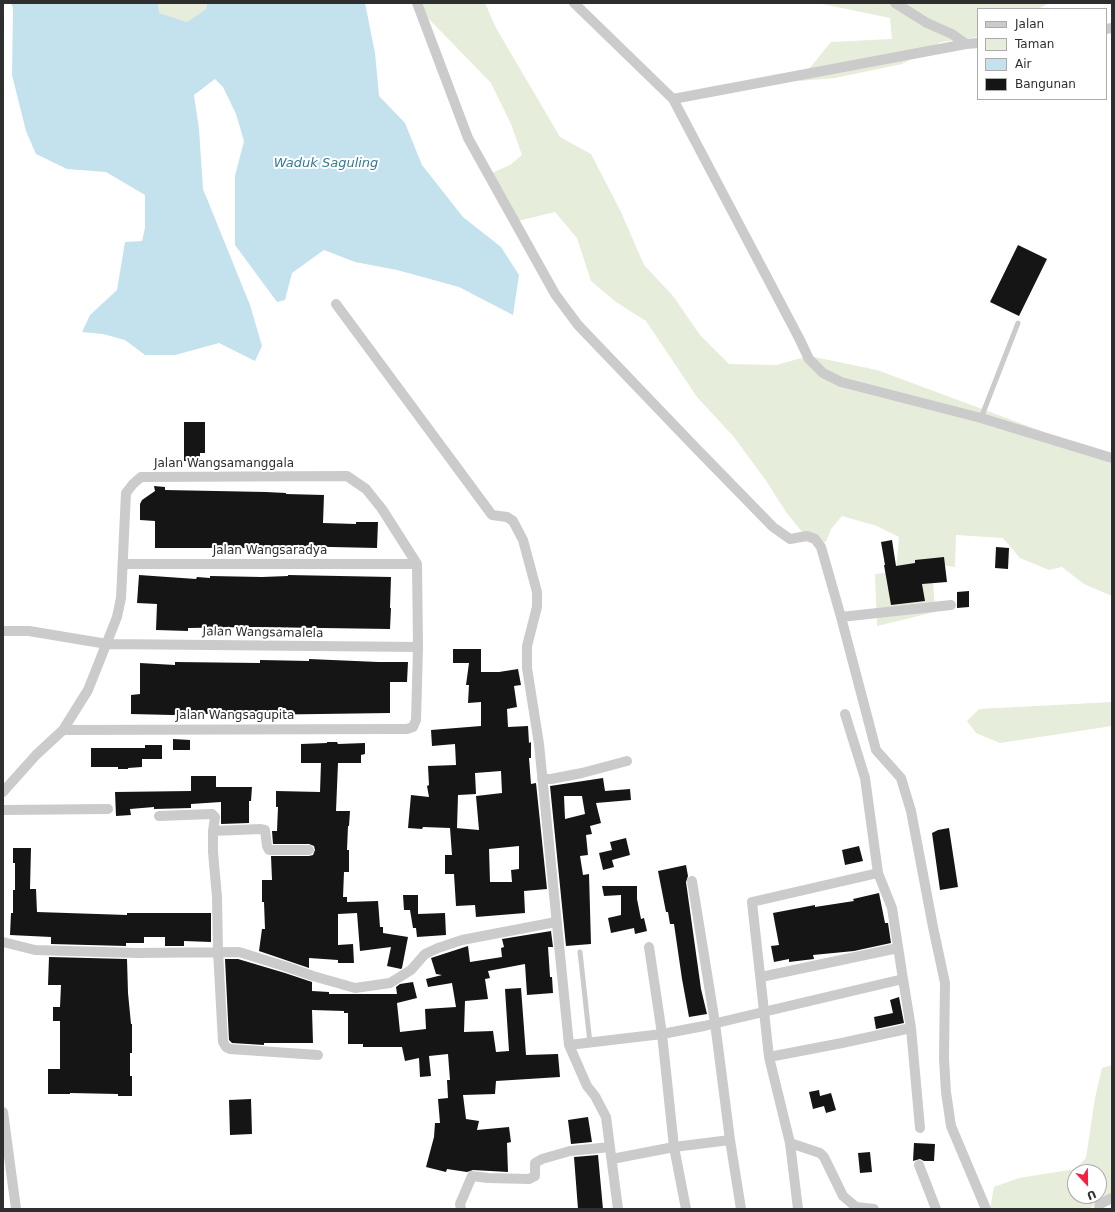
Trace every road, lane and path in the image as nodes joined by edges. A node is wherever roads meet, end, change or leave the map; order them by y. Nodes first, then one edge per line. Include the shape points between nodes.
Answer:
1 (417, 3) edge
2 (574, 3) edge
3 (895, 3) edge
4 (977, 43) edge
5 (966, 44) junction
6 (673, 99) junction
7 (336, 304) dead end
8 (1018, 323) dead end
9 (981, 418) junction
10 (1112, 458) edge
11 (124, 564) junction
12 (417, 564) junction
13 (951, 605) dead end
14 (841, 617) junction
15 (3, 631) edge
16 (107, 644) junction
17 (418, 647) junction
18 (845, 714) dead end
19 (63, 730) junction
20 (628, 761) dead end
21 (542, 779) junction
22 (3, 792) edge
23 (108, 809) dead end
24 (3, 810) edge
25 (159, 816) dead end
26 (213, 831) junction
27 (309, 850) dead end
28 (878, 873) junction
29 (692, 881) dead end
30 (556, 922) junction
31 (3, 942) edge
32 (649, 947) dead end
33 (898, 948) junction
34 (218, 951) junction
35 (580, 952) dead end
36 (761, 978) junction
37 (903, 979) junction
38 (765, 1012) junction
39 (716, 1023) junction
40 (911, 1028) junction
41 (662, 1034) junction
42 (590, 1044) junction
43 (569, 1045) junction
44 (318, 1055) dead end
45 (769, 1057) junction
46 (3, 1112) edge
47 (920, 1128) dead end
48 (730, 1140) junction
49 (790, 1143) junction
50 (610, 1147) junction
51 (674, 1147) junction
52 (612, 1159) junction
53 (6, 1163) edge
54 (919, 1165) dead end
55 (1112, 1198) edge
56 (16, 1209) edge
57 (461, 1209) edge
58 (618, 1209) edge
59 (686, 1209) edge
60 (741, 1209) edge
61 (798, 1209) edge
62 (874, 1209) edge
63 (936, 1209) edge
64 (986, 1209) edge
65 (1099, 1209) edge

1 - 14 street via 468,138 555,294 578,325 774,527 790,539 807,536 815,539 821,547
2 - 6 street
3 - 5 street
4 - 5 street
5 - 6 street
6 - 9 street via 809,359 823,373 841,382
7 - 21 street via 492,515 507,517 513,521 523,540 537,592 537,607 527,646 527,668
8 - 9 lane
9 - 10 street
11 - 12 street, Jalan Wangsaradya
11 - 12 street, Jalan Wangsamanggala via 126,493 141,477 347,476 366,489 382,509
11 - 16 street, Jalan Wangsamanggala via 120,604
12 - 17 street
13 - 14 street
14 - 64 street via 876,750 901,778 911,811 945,983 944,1059 951,1126
15 - 16 street, Jalan Wangsamalela via 29,631
16 - 17 street, Jalan Wangsamalela
16 - 19 street, Jalan Wangsamanggala via 88,690
17 - 19 street, Jalan Wangsagupita via 416,720 413,727 407,729
18 - 28 street via 865,778
19 - 22 street, Jalan Wangsamanggala via 36,755
20 - 21 street via 582,773
21 - 30 street
23 - 24 street
25 - 26 street via 212,814 215,817
26 - 27 street via 261,828 265,830 269,850
26 - 34 street
28 - 33 street via 892,908
28 - 36 street via 752,902
29 - 39 street
30 - 34 street via 462,940 426,954 411,970 390,983 354,988 239,952
30 - 43 street
31 - 34 street via 35,950 145,953
32 - 41 street
33 - 36 street
33 - 37 street
34 - 44 street via 223,1042 226,1047
35 - 42 lane
36 - 38 street
37 - 38 street
37 - 40 street
38 - 39 street
38 - 45 street
39 - 41 street
39 - 48 street
40 - 45 street
40 - 47 street
41 - 42 street
41 - 51 street
42 - 43 street
43 - 50 street via 587,1086 606,1117
45 - 49 street
46 - 53 street
48 - 51 street
48 - 60 street
49 - 61 street
49 - 62 street via 820,1153 843,1196 856,1207
50 - 52 street
50 - 57 street via 570,1151 542,1159 535,1163 535,1176 529,1179 472,1176 460,1204
51 - 52 street
51 - 59 street
52 - 58 street
53 - 56 street
54 - 63 street
55 - 65 street via 1100,1204

